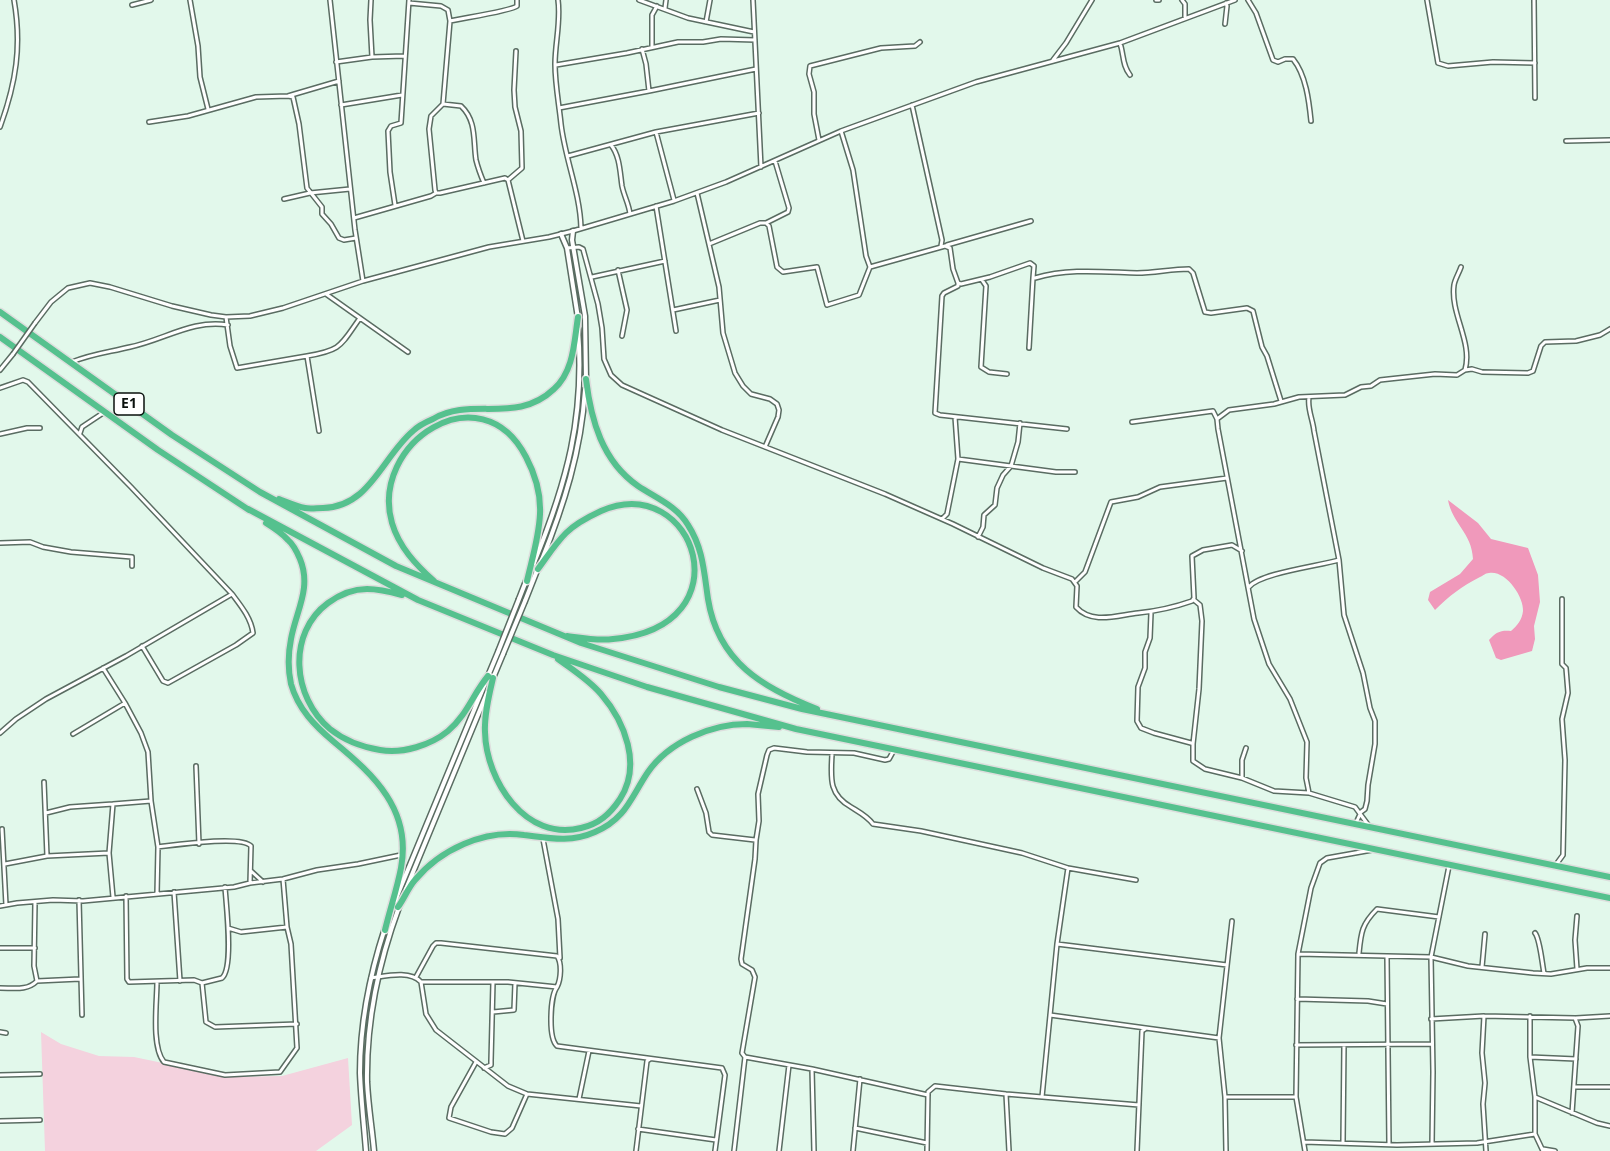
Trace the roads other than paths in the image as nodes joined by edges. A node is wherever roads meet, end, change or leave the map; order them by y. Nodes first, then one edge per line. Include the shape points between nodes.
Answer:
1 (14, 0) edge
2 (151, 0) edge
3 (190, 0) edge
4 (330, 0) edge
5 (371, 0) edge
6 (517, 0) edge
7 (558, 0) edge
8 (639, 0) edge
9 (666, 0) edge
10 (710, 0) edge
11 (753, 0) edge
12 (1092, 0) edge
13 (1182, 0) edge
14 (1235, 0) edge
15 (1248, 0) edge
16 (1427, 0) edge
17 (1534, 0) edge
18 (409, 1) edge
19 (1189, 2) dead end
20 (1226, 3) junction
21 (132, 5) dead end
22 (657, 6) junction
23 (1185, 6) junction
24 (664, 8) junction
25 (1185, 17) junction
26 (450, 21) junction
27 (706, 22) junction
28 (1225, 24) dead end
29 (754, 32) junction
30 (755, 40) junction
31 (920, 42) dead end
32 (1120, 43) junction
33 (652, 47) junction
34 (642, 49) junction
35 (516, 51) dead end
36 (372, 57) junction
37 (404, 57) junction
38 (336, 62) junction
39 (1052, 62) junction
40 (1535, 63) junction
41 (555, 65) junction
42 (756, 69) junction
43 (1130, 75) dead end
44 (339, 81) junction
45 (649, 91) junction
46 (402, 95) junction
47 (288, 96) junction
48 (1535, 98) dead end
49 (443, 104) junction
50 (341, 105) junction
51 (912, 105) junction
52 (559, 108) junction
53 (208, 109) junction
54 (759, 113) junction
55 (1311, 121) dead end
56 (149, 122) dead end
57 (0, 127) edge
58 (840, 131) junction
59 (656, 132) junction
60 (819, 140) junction
61 (1610, 140) edge
62 (1566, 141) dead end
63 (611, 145) junction
64 (568, 156) junction
65 (775, 161) junction
66 (761, 167) junction
67 (508, 180) junction
68 (484, 183) junction
69 (350, 189) junction
70 (310, 193) junction
71 (436, 193) junction
72 (697, 193) junction
73 (284, 199) dead end
74 (674, 201) junction
75 (395, 205) junction
76 (656, 206) junction
77 (630, 214) junction
78 (354, 218) junction
79 (1031, 221) dead end
80 (766, 223) junction
81 (581, 228) junction
82 (573, 231) junction
83 (561, 234) junction
84 (356, 238) junction
85 (523, 241) junction
86 (709, 244) junction
87 (943, 246) junction
88 (573, 247) junction
89 (567, 248) junction
90 (665, 261) junction
91 (870, 267) junction
92 (1461, 267) dead end
93 (618, 270) junction
94 (592, 277) junction
95 (1033, 278) junction
96 (981, 280) junction
97 (363, 281) junction
98 (958, 283) junction
99 (326, 294) junction
100 (720, 300) junction
101 (673, 310) junction
102 (0, 312) edge
103 (226, 317) junction
104 (578, 317) junction
105 (360, 318) junction
106 (228, 325) junction
107 (1610, 329) edge
108 (676, 331) dead end
109 (622, 336) dead end
110 (0, 337) edge
111 (1029, 348) dead end
112 (408, 352) dead end
113 (307, 356) junction
114 (70, 362) junction
115 (0, 370) edge
116 (1465, 370) junction
117 (1006, 374) dead end
118 (586, 379) junction
119 (0, 388) edge
120 (1309, 398) junction
121 (1281, 401) junction
122 (104, 412) junction
123 (955, 417) junction
124 (1217, 419) junction
125 (1132, 422) dead end
126 (1020, 423) junction
127 (40, 428) dead end
128 (1067, 429) dead end
129 (319, 431) dead end
130 (80, 433) junction
131 (0, 434) edge
132 (765, 447) junction
133 (958, 459) junction
134 (1011, 466) junction
135 (1075, 472) dead end
136 (1227, 477) junction
137 (260, 492) junction
138 (248, 509) junction
139 (942, 519) junction
140 (978, 537) junction
141 (0, 543) edge
142 (1242, 551) junction
143 (1339, 560) junction
144 (132, 566) dead end
145 (538, 569) junction
146 (526, 581) junction
147 (1075, 582) junction
148 (439, 585) junction
149 (1249, 587) junction
150 (232, 594) junction
151 (417, 600) junction
152 (1194, 600) junction
153 (1562, 600) dead end
154 (1151, 612) junction
155 (558, 634) junction
156 (142, 646) junction
157 (500, 653) junction
158 (553, 655) junction
159 (102, 667) junction
160 (491, 677) junction
161 (125, 703) junction
162 (835, 715) junction
163 (796, 729) junction
164 (0, 733) edge
165 (73, 734) dead end
166 (1193, 744) junction
167 (1246, 748) dead end
168 (894, 749) junction
169 (832, 754) junction
170 (196, 766) dead end
171 (1242, 778) junction
172 (44, 782) dead end
173 (697, 789) dead end
174 (1309, 793) junction
175 (151, 801) junction
176 (113, 804) junction
177 (1361, 812) junction
178 (46, 813) junction
179 (1355, 824) junction
180 (1369, 827) junction
181 (2, 830) dead end
182 (543, 839) junction
183 (756, 840) junction
184 (199, 844) junction
185 (158, 847) junction
186 (1376, 849) junction
187 (109, 853) junction
188 (402, 854) junction
189 (47, 856) junction
190 (4, 864) junction
191 (1449, 865) junction
192 (1555, 866) junction
193 (1068, 868) junction
194 (250, 871) junction
195 (1610, 877) edge
196 (283, 879) junction
197 (1136, 880) dead end
198 (250, 883) junction
199 (264, 883) junction
200 (225, 887) junction
201 (174, 891) junction
202 (157, 894) junction
203 (126, 896) junction
204 (113, 897) junction
205 (1610, 898) edge
206 (79, 900) junction
207 (34, 902) junction
208 (6, 905) junction
209 (0, 906) edge
210 (398, 907) junction
211 (1577, 916) dead end
212 (1439, 917) junction
213 (1232, 921) dead end
214 (287, 927) junction
215 (228, 928) junction
216 (385, 930) junction
217 (1535, 933) dead end
218 (1485, 934) dead end
219 (1057, 944) junction
220 (0, 948) edge
221 (35, 948) junction
222 (1298, 954) junction
223 (1359, 954) junction
224 (1387, 957) junction
225 (1431, 957) junction
226 (560, 958) junction
227 (1227, 965) junction
228 (1482, 967) junction
229 (1610, 968) edge
230 (1577, 969) junction
231 (1544, 973) junction
232 (377, 977) junction
233 (417, 977) junction
234 (371, 978) junction
235 (81, 979) junction
236 (37, 981) junction
237 (180, 981) junction
238 (157, 982) junction
239 (421, 982) junction
240 (493, 982) junction
241 (202, 983) junction
242 (515, 983) junction
243 (557, 987) junction
244 (0, 988) edge
245 (1297, 999) junction
246 (1387, 1004) junction
247 (493, 1012) junction
248 (82, 1015) dead end
249 (1050, 1015) junction
250 (1484, 1016) junction
251 (1530, 1016) junction
252 (1610, 1016) edge
253 (1575, 1018) junction
254 (1431, 1019) junction
255 (297, 1024) junction
256 (1142, 1029) junction
257 (0, 1032) edge
258 (6, 1033) dead end
259 (1219, 1038) junction
260 (1388, 1044) junction
261 (1432, 1044) junction
262 (1296, 1045) junction
263 (1344, 1045) junction
264 (589, 1051) junction
265 (745, 1057) junction
266 (1530, 1057) junction
267 (650, 1059) junction
268 (1576, 1059) junction
269 (476, 1062) junction
270 (360, 1064) junction
271 (367, 1065) junction
272 (789, 1065) junction
273 (484, 1068) junction
274 (812, 1069) junction
275 (40, 1074) dead end
276 (0, 1075) edge
277 (860, 1079) junction
278 (1574, 1087) junction
279 (1610, 1087) edge
280 (527, 1094) junction
281 (1006, 1094) junction
282 (928, 1095) junction
283 (1042, 1097) junction
284 (1225, 1097) junction
285 (1296, 1097) junction
286 (1534, 1097) junction
287 (579, 1099) junction
288 (1139, 1105) junction
289 (642, 1106) junction
290 (363, 1113) junction
291 (370, 1113) junction
292 (1572, 1113) junction
293 (40, 1120) dead end
294 (0, 1121) edge
295 (1610, 1126) edge
296 (855, 1128) junction
297 (639, 1129) junction
298 (1535, 1134) junction
299 (716, 1140) junction
300 (1304, 1142) junction
301 (1343, 1142) junction
302 (1485, 1142) junction
303 (927, 1143) junction
304 (1389, 1144) junction
305 (1432, 1144) junction
306 (1439, 1144) junction
307 (1543, 1150) edge
308 (366, 1151) edge
309 (374, 1151) edge
310 (636, 1151) edge
311 (715, 1151) edge
312 (734, 1151) edge
313 (779, 1151) edge
314 (814, 1151) edge
315 (853, 1151) edge
316 (927, 1151) edge
317 (1009, 1151) edge
318 (1137, 1151) edge
319 (1226, 1151) edge
320 (1305, 1151) edge
321 (1439, 1151) edge
322 (1486, 1151) edge
323 (1555, 1151) edge

1 - 57 street via 19,36 15,80
2 - 21 street
3 - 53 street
4 - 38 street
5 - 36 street
6 - 26 street via 517,6 511,10
7 - 41 street
8 - 22 street
9 - 24 street
10 - 27 street
11 - 29 street
12 - 39 street
13 - 23 street
14 - 20 street
15 - 55 street via 1273,60 1293,59 1298,66
16 - 40 street via 1438,63
17 - 40 street
18 - 26 street via 441,6 448,10
18 - 37 street
19 - 23 street
20 - 25 street
20 - 28 street
22 - 24 street
22 - 33 street via 652,15
23 - 25 street
24 - 27 street
25 - 32 street
26 - 49 street
27 - 29 street
29 - 30 street
30 - 33 street via 721,39
30 - 42 street
31 - 60 street via 810,66
32 - 39 street
32 - 43 street via 1123,64
33 - 34 street
34 - 41 street
34 - 45 street
35 - 67 street via 515,107 523,162 522,168
36 - 37 street
36 - 38 street
37 - 46 street
38 - 44 street
39 - 51 street via 976,82
40 - 48 street
41 - 52 street
42 - 45 street
42 - 54 street
44 - 47 street
44 - 50 street
45 - 52 street
46 - 50 street
46 - 75 street via 401,123 388,131
47 - 53 street via 256,97
47 - 70 street via 293,98 298,116 304,178
49 - 68 street via 461,106 472,125
49 - 71 street via 431,116 429,129
50 - 69 street
51 - 58 street
51 - 87 street
52 - 64 street
53 - 56 street
54 - 59 street
54 - 66 street
58 - 60 street
58 - 91 street via 853,170
59 - 63 street
59 - 74 street
60 - 65 street
61 - 62 street
63 - 64 street
63 - 77 street
64 - 81 street
65 - 66 street
65 - 80 street via 789,208
66 - 72 street
67 - 68 street
67 - 85 street
68 - 71 street
69 - 70 street
69 - 78 street
70 - 73 street
70 - 84 street via 339,238
71 - 75 street
72 - 74 street
72 - 86 street
74 - 76 street
75 - 78 street
76 - 77 street
76 - 90 street
77 - 81 street
78 - 84 street
79 - 87 street
80 - 86 street
80 - 91 street via 777,267 783,272 817,267 826,304 859,295
81 - 82 street
82 - 83 street
82 - 88 street
83 - 85 street
83 - 89 street
84 - 97 street
85 - 97 street
86 - 100 street
87 - 91 street
87 - 98 street via 950,249
88 - 89 street
88 - 94 street via 583,249
88 - 118 street via 585,316
89 - 104 street
90 - 93 street
90 - 101 street
92 - 116 street via 1454,285 1466,348
93 - 94 street
93 - 109 street via 627,310
94 - 132 street via 604,358 615,380
95 - 96 street via 1034,266 1030,263
95 - 111 street
95 - 121 street via 1074,271 1154,273 1189,269 1204,312 1247,308 1252,311
96 - 98 street
96 - 117 street via 986,286 981,367
97 - 99 street
98 - 123 street via 942,296 934,405 940,416
99 - 103 street via 249,316
99 - 105 street
100 - 101 street
100 - 132 street via 723,333 735,374 752,394 771,399 779,410
101 - 108 street
102 - 114 highway, E1
103 - 106 street
103 - 115 street, bridge via 90,283 68,288 51,302
104 - 137 highway via 573,355 565,375 543,398 506,410 455,410 435,417 413,431 365,490 332,508 307,509
104 - 146 street via 580,380 573,448 565,480
105 - 112 street
105 - 113 street via 334,350
106 - 113 street via 230,346 239,369
106 - 114 street via 200,324
107 - 116 street via 1575,341 1545,342 1528,373
110 - 122 highway, E1
113 - 129 street
114 - 137 highway, E1
116 - 120 street via 1457,375 1380,380 1345,395
118 - 145 street via 571,480
118 - 162 highway via 596,430 608,454 621,471 675,510 696,539 713,619 727,648 762,683
119 - 130 street via 23,380 28,382
120 - 121 street
120 - 143 street
121 - 124 street via 1229,410
122 - 130 street via 82,427
122 - 138 highway, E1
123 - 126 street
123 - 133 street
124 - 125 street via 1213,411
124 - 136 street
126 - 128 street
126 - 134 street
127 - 131 street
130 - 150 street
132 - 139 street
133 - 134 street
133 - 139 street via 947,514
134 - 135 street
134 - 140 street via 997,488 995,505 984,515
136 - 142 street
136 - 147 street via 1160,487 1112,502 1085,572
137 - 148 highway
138 - 151 highway
138 - 188 highway via 290,541 303,566 304,596 288,663 291,685 301,708 316,728 383,788 399,824
139 - 140 street
140 - 147 street
141 - 144 street via 30,542 70,552 132,557
142 - 149 street
142 - 152 street via 1232,545 1192,556
143 - 149 street via 1281,573 1255,581
143 - 177 street via 1344,615 1375,721 1367,801
145 - 155 highway via 580,521 621,505 636,503 661,511 690,544 693,586 679,614 668,622 644,634 612,640
145 - 157 street, bridge
146 - 148 highway via 540,513 529,463 513,436 501,426 477,417 461,417 434,427 409,446 399,461 390,493 396,535 413,561
146 - 157 street, bridge
147 - 154 street via 1075,604 1085,614 1110,619
148 - 155 highway
149 - 174 street via 1254,619 1269,664 1290,699 1307,742
150 - 156 street
150 - 156 street via 253,629 236,645 168,683 162,681
151 - 158 highway
151 - 160 highway via 381,590 351,592 334,598 306,627 300,645 300,678 307,698 329,728 369,748 406,750 449,730
152 - 154 street
152 - 166 street via 1200,604 1202,621
153 - 192 street via 1562,664 1568,693 1562,719 1563,855
154 - 166 street via 1145,668 1138,687 1137,721 1141,728 1154,734
155 - 162 highway via 719,687
156 - 159 street
157 - 160 street
158 - 160 highway via 600,693 616,716 629,750 631,764 625,790 611,812 591,825 567,831 544,828 505,794 490,760 485,731
158 - 163 highway via 647,687
159 - 161 street
159 - 164 street via 16,718
160 - 210 street
160 - 216 street
161 - 165 street
161 - 175 street via 148,752
162 - 179 highway
163 - 168 highway
163 - 182 highway via 746,724 689,738 663,755 648,771 626,810 606,826 573,839
166 - 171 street via 1193,761 1200,766
167 - 171 street
168 - 169 street via 885,760 854,753
168 - 186 highway
169 - 183 street via 770,750 758,794
169 - 193 street via 830,781 835,794 873,824 1022,853
170 - 184 street
171 - 174 street via 1274,791
172 - 178 street
173 - 183 street via 712,835
174 - 177 street
175 - 176 street
175 - 185 street
176 - 178 street
176 - 187 street
177 - 179 street
177 - 180 street
178 - 189 street
179 - 180 highway
180 - 192 highway
181 - 190 street
182 - 210 highway via 494,834 458,846 414,881
182 - 226 street via 558,919
183 - 265 street via 741,959 755,976 741,1053
184 - 185 street
184 - 194 street via 230,840 249,843
185 - 202 street
186 - 191 highway
186 - 222 street via 1333,856 1320,863
187 - 189 street
187 - 204 street
188 - 196 street
188 - 216 highway
189 - 190 street
190 - 208 street
191 - 205 highway
191 - 212 street
192 - 195 highway
193 - 197 street
193 - 219 street
194 - 198 street
194 - 199 street
196 - 199 street
196 - 214 street
198 - 199 street
198 - 200 street
200 - 201 street
200 - 215 street
201 - 202 street
201 - 237 street
202 - 203 street
203 - 204 street
203 - 238 street via 127,979 132,983
204 - 206 street
206 - 207 street
206 - 235 street
207 - 208 street
207 - 221 street
208 - 209 street
210 - 232 street
211 - 230 street
212 - 223 street via 1377,909 1361,930
212 - 225 street
213 - 227 street
214 - 215 street via 242,932
214 - 255 street
215 - 241 street via 226,974
216 - 234 street
217 - 231 street
218 - 228 street
219 - 227 street
219 - 249 street
220 - 221 street
221 - 236 street
222 - 223 street
222 - 245 street
223 - 224 street
224 - 225 street
224 - 246 street
225 - 228 street
225 - 254 street
226 - 233 street via 436,943
226 - 243 street
227 - 259 street
228 - 231 street
229 - 230 street
230 - 231 street
232 - 233 street
232 - 234 street
232 - 271 street
233 - 239 street
234 - 270 street
235 - 236 street
235 - 248 street
236 - 244 street via 26,988
237 - 238 street
237 - 241 street
238 - 255 street via 156,1035 159,1056 164,1062 225,1075 279,1072 297,1048
239 - 240 street
239 - 269 street via 431,1024
240 - 242 street
240 - 247 street
241 - 255 street via 208,1025
242 - 243 street
242 - 247 street via 514,1010
243 - 264 street via 552,997 553,1043
245 - 246 street
245 - 262 street
246 - 260 street
247 - 273 street via 491,1065
249 - 256 street
249 - 283 street
250 - 251 street
250 - 254 street
250 - 302 street
251 - 253 street
251 - 266 street
252 - 253 street
253 - 268 street
254 - 261 street
256 - 259 street
256 - 288 street
257 - 258 street
259 - 284 street
260 - 261 street
260 - 263 street
260 - 304 street
261 - 305 street
262 - 263 street
262 - 285 street
263 - 301 street
264 - 267 street
264 - 287 street
265 - 272 street
265 - 312 street
266 - 268 street
266 - 286 street
267 - 289 street
267 - 299 street via 724,1070
268 - 278 street
269 - 273 street
269 - 280 street via 449,1118 505,1134 513,1128
270 - 271 street
270 - 290 street
271 - 291 street
272 - 274 street
272 - 313 street
273 - 280 street
274 - 277 street
274 - 314 street
275 - 276 street
277 - 282 street
277 - 296 street
278 - 279 street
278 - 292 street
280 - 287 street
281 - 282 street via 939,1085 932,1087
281 - 283 street
281 - 317 street
282 - 303 street
283 - 288 street
284 - 285 street
284 - 319 street
285 - 300 street
286 - 292 street
286 - 298 street
287 - 289 street
288 - 318 street
289 - 297 street
290 - 291 street
290 - 308 street
291 - 309 street
292 - 295 street
293 - 294 street
296 - 303 street
296 - 315 street
297 - 299 street
297 - 310 street
298 - 302 street
298 - 307 street
299 - 311 street
300 - 301 street
300 - 320 street
301 - 304 street
302 - 306 street
302 - 322 street
303 - 316 street
304 - 305 street
305 - 306 street
306 - 321 street
307 - 323 street

